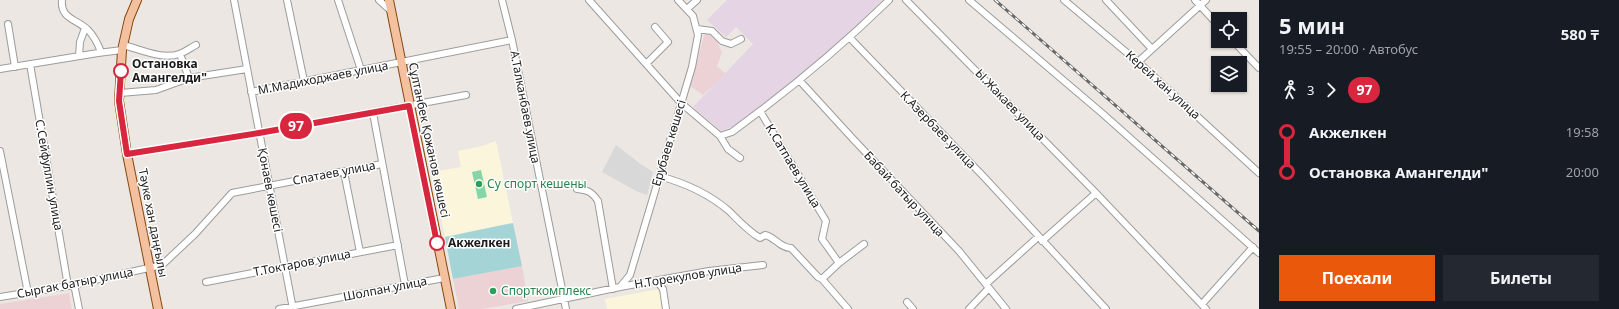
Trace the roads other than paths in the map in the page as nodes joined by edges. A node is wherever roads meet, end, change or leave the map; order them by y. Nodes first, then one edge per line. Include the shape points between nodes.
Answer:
1 (62, 0) edge
2 (137, 0) edge
3 (234, 0) edge
4 (287, 0) edge
5 (338, 0) edge
6 (379, 0) edge
7 (388, 0) edge
8 (502, 0) edge
9 (589, 0) edge
10 (678, 0) edge
11 (697, 0) edge
12 (889, 0) edge
13 (906, 0) edge
14 (969, 0) edge
15 (1064, 0) edge
16 (1106, 0) edge
17 (1195, 0) edge
18 (1206, 0) edge
19 (1200, 5) junction
20 (687, 9) junction
21 (390, 10) junction
22 (1211, 17) edge
23 (8, 24) dead end
24 (655, 27) dead end
25 (85, 28) junction
26 (697, 29) junction
27 (850, 38) junction
28 (741, 39) dead end
29 (512, 40) junction
30 (196, 45) dead end
31 (123, 48) junction
32 (1240, 48) edge
33 (1152, 49) junction
34 (101, 52) junction
35 (180, 54) junction
36 (79, 56) junction
37 (1138, 62) junction
38 (400, 63) junction
39 (30, 64) junction
40 (646, 64) junction
41 (15, 67) junction
42 (1259, 68) edge
43 (0, 69) edge
44 (247, 69) junction
45 (361, 70) junction
46 (189, 78) junction
47 (304, 81) junction
48 (800, 81) junction
49 (252, 92) junction
50 (120, 94) junction
51 (466, 95) dead end
52 (681, 103) junction
53 (409, 106) junction
54 (760, 111) junction
55 (373, 112) junction
56 (259, 133) junction
57 (720, 136) junction
58 (0, 151) edge
59 (127, 154) junction
60 (740, 158) dead end
61 (382, 164) junction
62 (344, 172) junction
63 (1259, 173) edge
64 (659, 176) junction
65 (270, 186) junction
66 (577, 189) dead end
67 (1096, 193) junction
68 (1040, 239) junction
69 (864, 244) dead end
70 (398, 245) junction
71 (1253, 247) junction
72 (360, 252) junction
73 (1259, 253) edge
74 (839, 263) junction
75 (763, 265) dead end
76 (285, 266) junction
77 (149, 268) junction
78 (444, 278) junction
79 (822, 279) junction
80 (657, 281) junction
81 (206, 282) dead end
82 (71, 285) junction
83 (405, 285) junction
84 (987, 286) junction
85 (620, 287) junction
86 (613, 289) junction
87 (28, 293) junction
88 (0, 297) edge
89 (564, 299) junction
90 (907, 302) dead end
91 (1204, 307) edge
92 (293, 308) edge
93 (79, 309) edge
94 (158, 309) edge
95 (279, 309) edge
96 (451, 309) edge
97 (516, 309) edge
98 (566, 309) edge
99 (666, 309) edge
100 (848, 309) edge
101 (913, 309) edge
102 (969, 309) edge
103 (1006, 309) edge
104 (1106, 309) edge

1 - 25 street via 61,8 65,15
2 - 31 main road, Тәуке хан даңғылы via 129,19
3 - 44 street, Қонаев көшесі
4 - 47 street
5 - 45 street
6 - 21 street
7 - 21 main road, Сұлтанбек Қожанов көшесі
8 - 29 street, А.Талканбаев улица
9 - 40 street
10 - 20 street, Ерубаев көшесі
11 - 20 street
12 - 27 street
13 - 67 street, Ы.Жакаев улица
14 - 71 street
15 - 37 street, Керей хан улица
16 - 33 street, Керей хан улица
17 - 19 street
18 - 19 street
19 - 22 street
19 - 33 street
20 - 26 street, Ерубаев көшесі via 694,16
21 - 38 main road, Сұлтанбек Қожанов көшесі
23 - 41 street
24 - 40 street via 668,42
25 - 34 street via 97,40
25 - 36 street
26 - 28 street via 712,31 722,41 731,44
26 - 52 street, Ерубаев көшесі via 692,67
27 - 48 street
27 - 68 street, К.Азербаев улица
29 - 38 street, М.Мадиходжаев улица
29 - 89 street, А.Талканбаев улица
30 - 35 street
31 - 34 street
31 - 35 street via 170,56
31 - 50 main road, Тәуке хан даңғылы
32 - 42 street
33 - 37 street
34 - 36 street
35 - 46 street
36 - 39 street
37 - 63 street, Керей хан улица
38 - 45 street, М.Мадиходжаев улица
38 - 53 main road, Сұлтанбек Қожанов көшесі
39 - 41 street
39 - 82 street, С.Сейфуллин улица
40 - 52 street
41 - 43 street
44 - 46 street
44 - 49 street, Қонаев көшесі
45 - 47 street, М.Мадиходжаев улица
46 - 50 street via 156,90
47 - 49 street, М.Мадиходжаев улица
48 - 54 street
48 - 84 street, Бабай батыр улица via 959,251
49 - 56 street, Қонаев көшесі
50 - 59 main road, Тәуке хан даңғылы
51 - 53 street
52 - 57 street
52 - 64 street, Ерубаев көшесі
53 - 55 street
53 - 78 main road, Сұлтанбек Қожанов көшесі
54 - 57 street, К.Сатпаев улица via 732,132
54 - 74 street, К.Сатпаев улица via 826,221 822,238
55 - 56 street
55 - 61 street
56 - 59 street
56 - 65 street, Қонаев көшесі
57 - 60 street via 728,149
58 - 87 street
59 - 77 main road, Тәуке хан даңғылы
61 - 62 street, Спатаев улица
61 - 70 street
62 - 65 street, Спатаев улица
62 - 72 street
64 - 79 street via 712,198 755,235 760,238 764,235 769,236 785,248 791,248
64 - 85 street, Ерубаев көшесі via 630,275
65 - 76 street, Қонаев көшесі
65 - 77 street, Спатаев улица via 232,194 162,265
66 - 86 street via 592,193 598,201
67 - 68 street
67 - 91 street, Ы.Жакаев улица
68 - 84 street
68 - 104 street, К.Азербаев улица
69 - 74 street
70 - 72 street, Т.Токтаров улица
70 - 83 street
71 - 73 street
71 - 91 street
72 - 76 street, Т.Токтаров улица
74 - 79 street
75 - 80 street, Н.Торекулов улица via 709,271
76 - 81 street, Т.Токтаров улица
76 - 92 street, Қонаев көшесі
77 - 82 street, Сыргак батыр улица
77 - 94 main road, Тәуке хан даңғылы
78 - 83 street, Шолпан улица
78 - 96 main road, Сұлтанбек Қожанов көшесі
79 - 100 street
80 - 85 street, Н.Торекулов улица
80 - 99 street via 663,290
82 - 87 street, Сыргак батыр улица
82 - 93 street, С.Сейфуллин улица
83 - 92 street, Шолпан улица
84 - 102 street
84 - 103 street, Бабай батыр улица
85 - 86 street, Н.Торекулов улица
86 - 89 street, Н.Торекулов улица
87 - 88 street, Сыргак батыр улица
89 - 97 street, Н.Торекулов улица
89 - 98 street, А.Талканбаев улица
90 - 101 street
92 - 95 street, Шолпан улица

